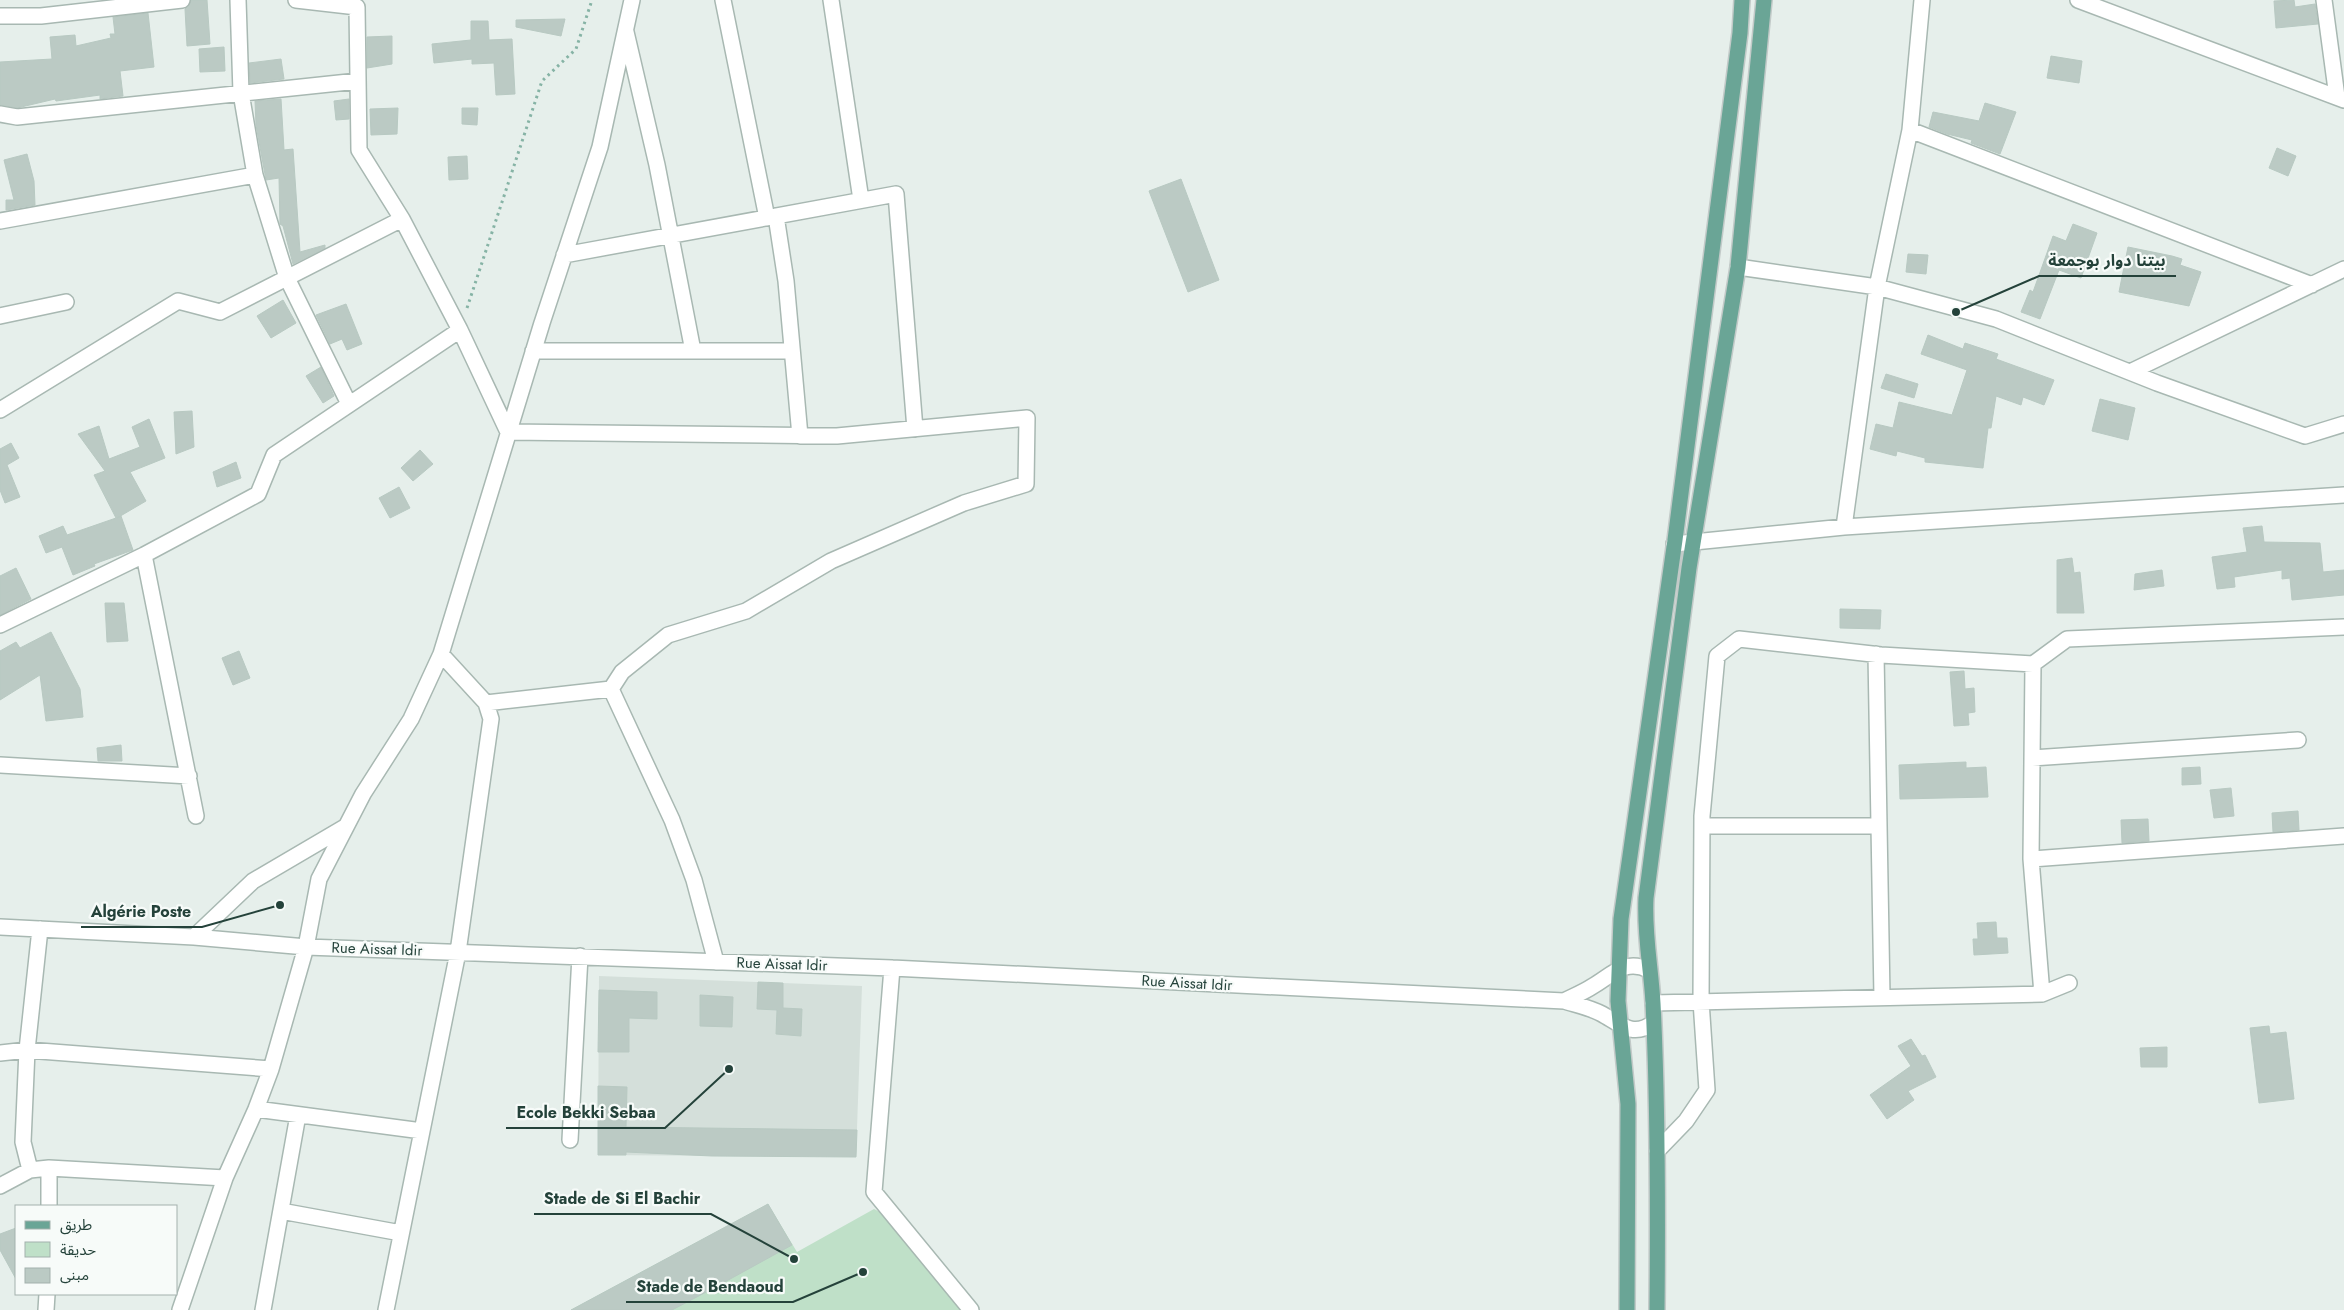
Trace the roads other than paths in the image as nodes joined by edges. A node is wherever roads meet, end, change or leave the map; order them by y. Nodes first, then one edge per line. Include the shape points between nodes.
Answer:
1 (182, 0) edge
2 (238, 0) edge
3 (296, 0) edge
4 (632, 0) edge
5 (723, 0) edge
6 (831, 0) edge
7 (1742, 0) edge
8 (1764, 0) edge
9 (1922, 0) edge
10 (2078, 0) edge
11 (2324, 0) edge
12 (0, 16) edge
13 (625, 28) junction
14 (358, 80) junction
15 (241, 93) junction
16 (2340, 98) edge
17 (0, 114) edge
18 (1910, 130) junction
19 (255, 175) junction
20 (861, 200) junction
21 (772, 217) junction
22 (402, 219) junction
23 (0, 221) edge
24 (671, 235) junction
25 (564, 255) junction
26 (1738, 267) junction
27 (2344, 269) edge
28 (286, 278) junction
29 (2312, 285) junction
30 (1877, 287) junction
31 (66, 302) dead end
32 (0, 316) edge
33 (460, 330) junction
34 (533, 351) junction
35 (694, 351) junction
36 (792, 351) junction
37 (2130, 372) junction
38 (349, 404) junction
39 (0, 410) edge
40 (2344, 424) edge
41 (916, 429) junction
42 (508, 432) junction
43 (800, 436) junction
44 (2344, 495) edge
45 (1844, 527) junction
46 (1694, 542) junction
47 (1674, 544) junction
48 (144, 555) junction
49 (0, 625) edge
50 (2344, 627) edge
51 (441, 654) junction
52 (1876, 654) junction
53 (2033, 664) junction
54 (611, 689) junction
55 (486, 703) junction
56 (2298, 740) dead end
57 (2032, 758) junction
58 (0, 764) edge
59 (189, 776) junction
60 (196, 816) dead end
61 (346, 826) junction
62 (1702, 826) junction
63 (1879, 826) junction
64 (2344, 836) edge
65 (2031, 859) junction
66 (0, 927) edge
67 (40, 930) junction
68 (194, 937) junction
69 (306, 947) junction
70 (458, 952) junction
71 (580, 956) junction
72 (716, 962) junction
73 (892, 968) junction
74 (1618, 968) junction
75 (1649, 970) junction
76 (2069, 983) dead end
77 (2042, 994) junction
78 (1882, 997) junction
79 (1564, 1001) junction
80 (1701, 1001) junction
81 (1653, 1003) junction
82 (1653, 1023) junction
83 (1620, 1026) junction
84 (26, 1050) junction
85 (0, 1053) edge
86 (271, 1069) junction
87 (256, 1109) junction
88 (298, 1115) junction
89 (422, 1131) junction
90 (570, 1140) dead end
91 (1657, 1151) junction
92 (49, 1168) junction
93 (30, 1170) junction
94 (225, 1178) junction
95 (0, 1186) edge
96 (49, 1205) edge
97 (280, 1211) junction
98 (402, 1233) junction
99 (183, 1279) edge
100 (46, 1295) edge
101 (46, 1310) edge
102 (180, 1310) edge
103 (184, 1310) edge
104 (263, 1310) edge
105 (386, 1310) edge
106 (971, 1310) edge
107 (1627, 1310) edge
108 (1657, 1310) edge

1 - 12 street via 42,16
2 - 15 street
3 - 14 street via 357,6
4 - 13 street
5 - 21 street
6 - 20 street
7 - 47 main road
8 - 26 main road
9 - 18 street
10 - 16 street
11 - 16 street
13 - 24 street
13 - 25 street via 600,147
14 - 15 street
14 - 22 street via 359,150
15 - 17 street via 17,117
15 - 19 street
18 - 29 street
18 - 30 street
19 - 23 street
19 - 28 street
20 - 21 street
20 - 41 street via 896,194
21 - 24 street
21 - 36 street via 786,281
22 - 28 street
22 - 33 street
24 - 25 street
24 - 35 street
25 - 34 street
26 - 30 street
26 - 46 main road
27 - 29 street
28 - 38 street
28 - 39 street via 220,312 178,301
29 - 37 street
30 - 37 street via 1996,319
30 - 45 street
31 - 32 street
33 - 38 street
33 - 42 street
34 - 35 street
34 - 42 street
35 - 36 street
36 - 43 street
37 - 40 street via 2305,436
38 - 48 street via 274,455 258,494
41 - 43 street
41 - 54 street via 1026,418 1026,484 964,503 831,561 746,611 668,635 622,672
42 - 43 street
42 - 51 street
44 - 45 street
45 - 46 street
46 - 47 street
46 - 75 main road via 1646,898
47 - 74 main road via 1624,884
48 - 49 street
48 - 59 street
50 - 53 street via 2066,639
51 - 55 street
51 - 61 street via 411,719
52 - 53 street
52 - 62 street via 1739,639 1717,656
52 - 63 street
53 - 57 street
54 - 55 street
54 - 72 street via 672,820 694,880
55 - 70 street via 491,719
56 - 57 street
57 - 65 street
58 - 59 street
59 - 60 street
61 - 68 street via 253,881
61 - 69 street via 319,879
62 - 63 street
62 - 80 street
63 - 78 street
64 - 65 street
65 - 77 street
66 - 67 street, Rue Aissat Idir
67 - 68 street, Rue Aissat Idir
67 - 84 street
68 - 69 street, Rue Aissat Idir
69 - 70 street, Rue Aissat Idir
69 - 86 street
70 - 71 street, Rue Aissat Idir
70 - 89 street
71 - 72 street, Rue Aissat Idir
71 - 90 street
72 - 73 street, Rue Aissat Idir
73 - 79 street, Rue Aissat Idir
73 - 106 street via 874,1192
74 - 75 street via 1637,966
74 - 79 street
74 - 83 main road
75 - 81 main road
76 - 77 street
77 - 78 street
78 - 80 street
79 - 83 street via 1602,1014
80 - 81 street
80 - 91 street via 1707,1090 1686,1120
81 - 82 main road
82 - 83 street via 1640,1030
82 - 91 main road
83 - 107 main road via 1628,1104
84 - 85 street
84 - 86 street
84 - 93 street via 23,1142
86 - 87 street
87 - 88 street
87 - 94 street
88 - 89 street
88 - 97 street
89 - 98 street
91 - 108 main road
92 - 93 street
92 - 94 street
92 - 96 street
93 - 95 street
94 - 99 street
97 - 98 street
97 - 104 street
98 - 105 street
99 - 102 street
100 - 101 street
102 - 103 street

